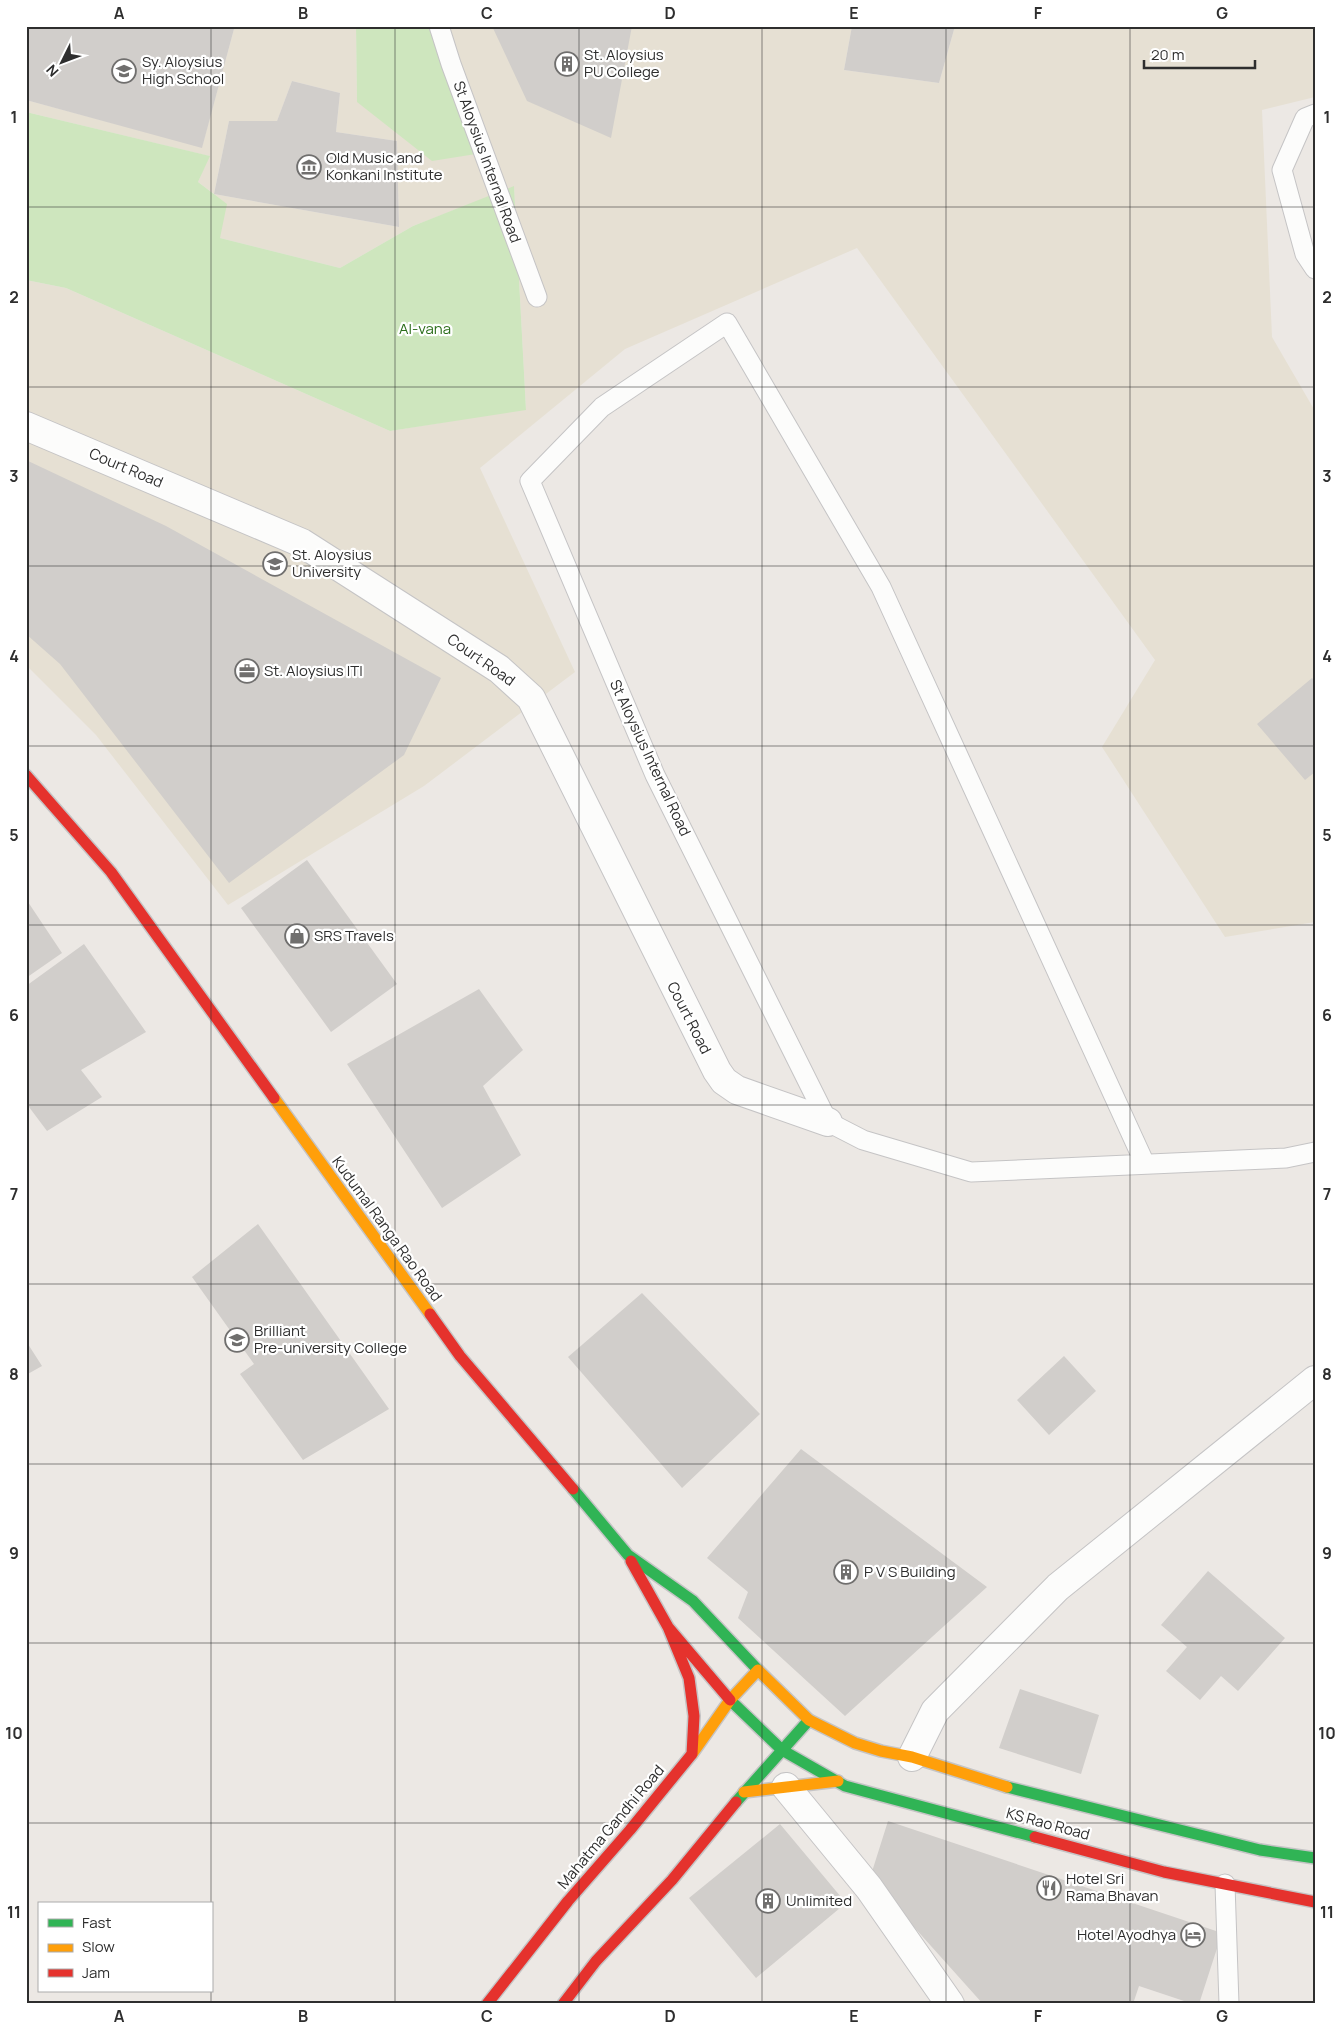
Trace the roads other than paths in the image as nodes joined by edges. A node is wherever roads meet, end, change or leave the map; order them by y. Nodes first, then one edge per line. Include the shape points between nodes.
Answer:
1 (439, 26) edge
2 (1315, 114) edge
3 (1315, 270) edge
4 (537, 298) dead end
5 (26, 426) edge
6 (26, 775) edge
7 (828, 1122) junction
8 (1315, 1152) edge
9 (1146, 1164) junction
10 (1315, 1380) edge
11 (628, 1555) junction
12 (668, 1627) junction
13 (758, 1670) junction
14 (730, 1700) junction
15 (809, 1720) junction
16 (782, 1750) junction
17 (692, 1754) junction
18 (912, 1757) junction
19 (838, 1782) junction
20 (786, 1787) junction
21 (744, 1792) junction
22 (1315, 1858) edge
23 (1224, 1884) junction
24 (1315, 1902) edge
25 (487, 2004) edge
26 (563, 2004) edge
27 (950, 2004) edge
28 (1229, 2004) edge

1 - 4 lane, St Aloysius Internal Road
2 - 3 lane via 1305,118 1282,170 1305,254
5 - 7 street, Court Road via 302,543 499,669 519,686 531,698 724,1081 737,1090
6 - 11 main road, Kudumal Ranga Rao Road via 111,872 460,1356
7 - 9 lane via 863,1140 971,1172
7 - 9 lane, St Aloysius Internal Road via 655,775 530,481 602,407 727,323 881,587
8 - 9 lane via 1286,1158
10 - 18 street via 1058,1587 935,1711
11 - 12 main road
11 - 13 main road, Kudumal Ranga Rao Road via 693,1601
12 - 14 main road, KS Rao Road
12 - 17 main road via 689,1678 694,1716
13 - 14 main road, Mahatma Gandhi Road
13 - 15 main road, KS Rao Road
14 - 16 main road, KS Rao Road
14 - 17 main road, Mahatma Gandhi Road
15 - 16 main road
15 - 18 main road, KS Rao Road via 854,1743
16 - 19 main road, KS Rao Road
16 - 21 main road
17 - 25 main road, Mahatma Gandhi Road via 568,1901
18 - 22 main road, KS Rao Road via 975,1782 1260,1850
19 - 20 main road
19 - 23 main road, KS Rao Road via 966,1813 1164,1872
20 - 21 main road
20 - 27 street via 869,1888
21 - 26 main road via 672,1880 596,1961
23 - 24 main road, KS Rao Road
23 - 28 lane

